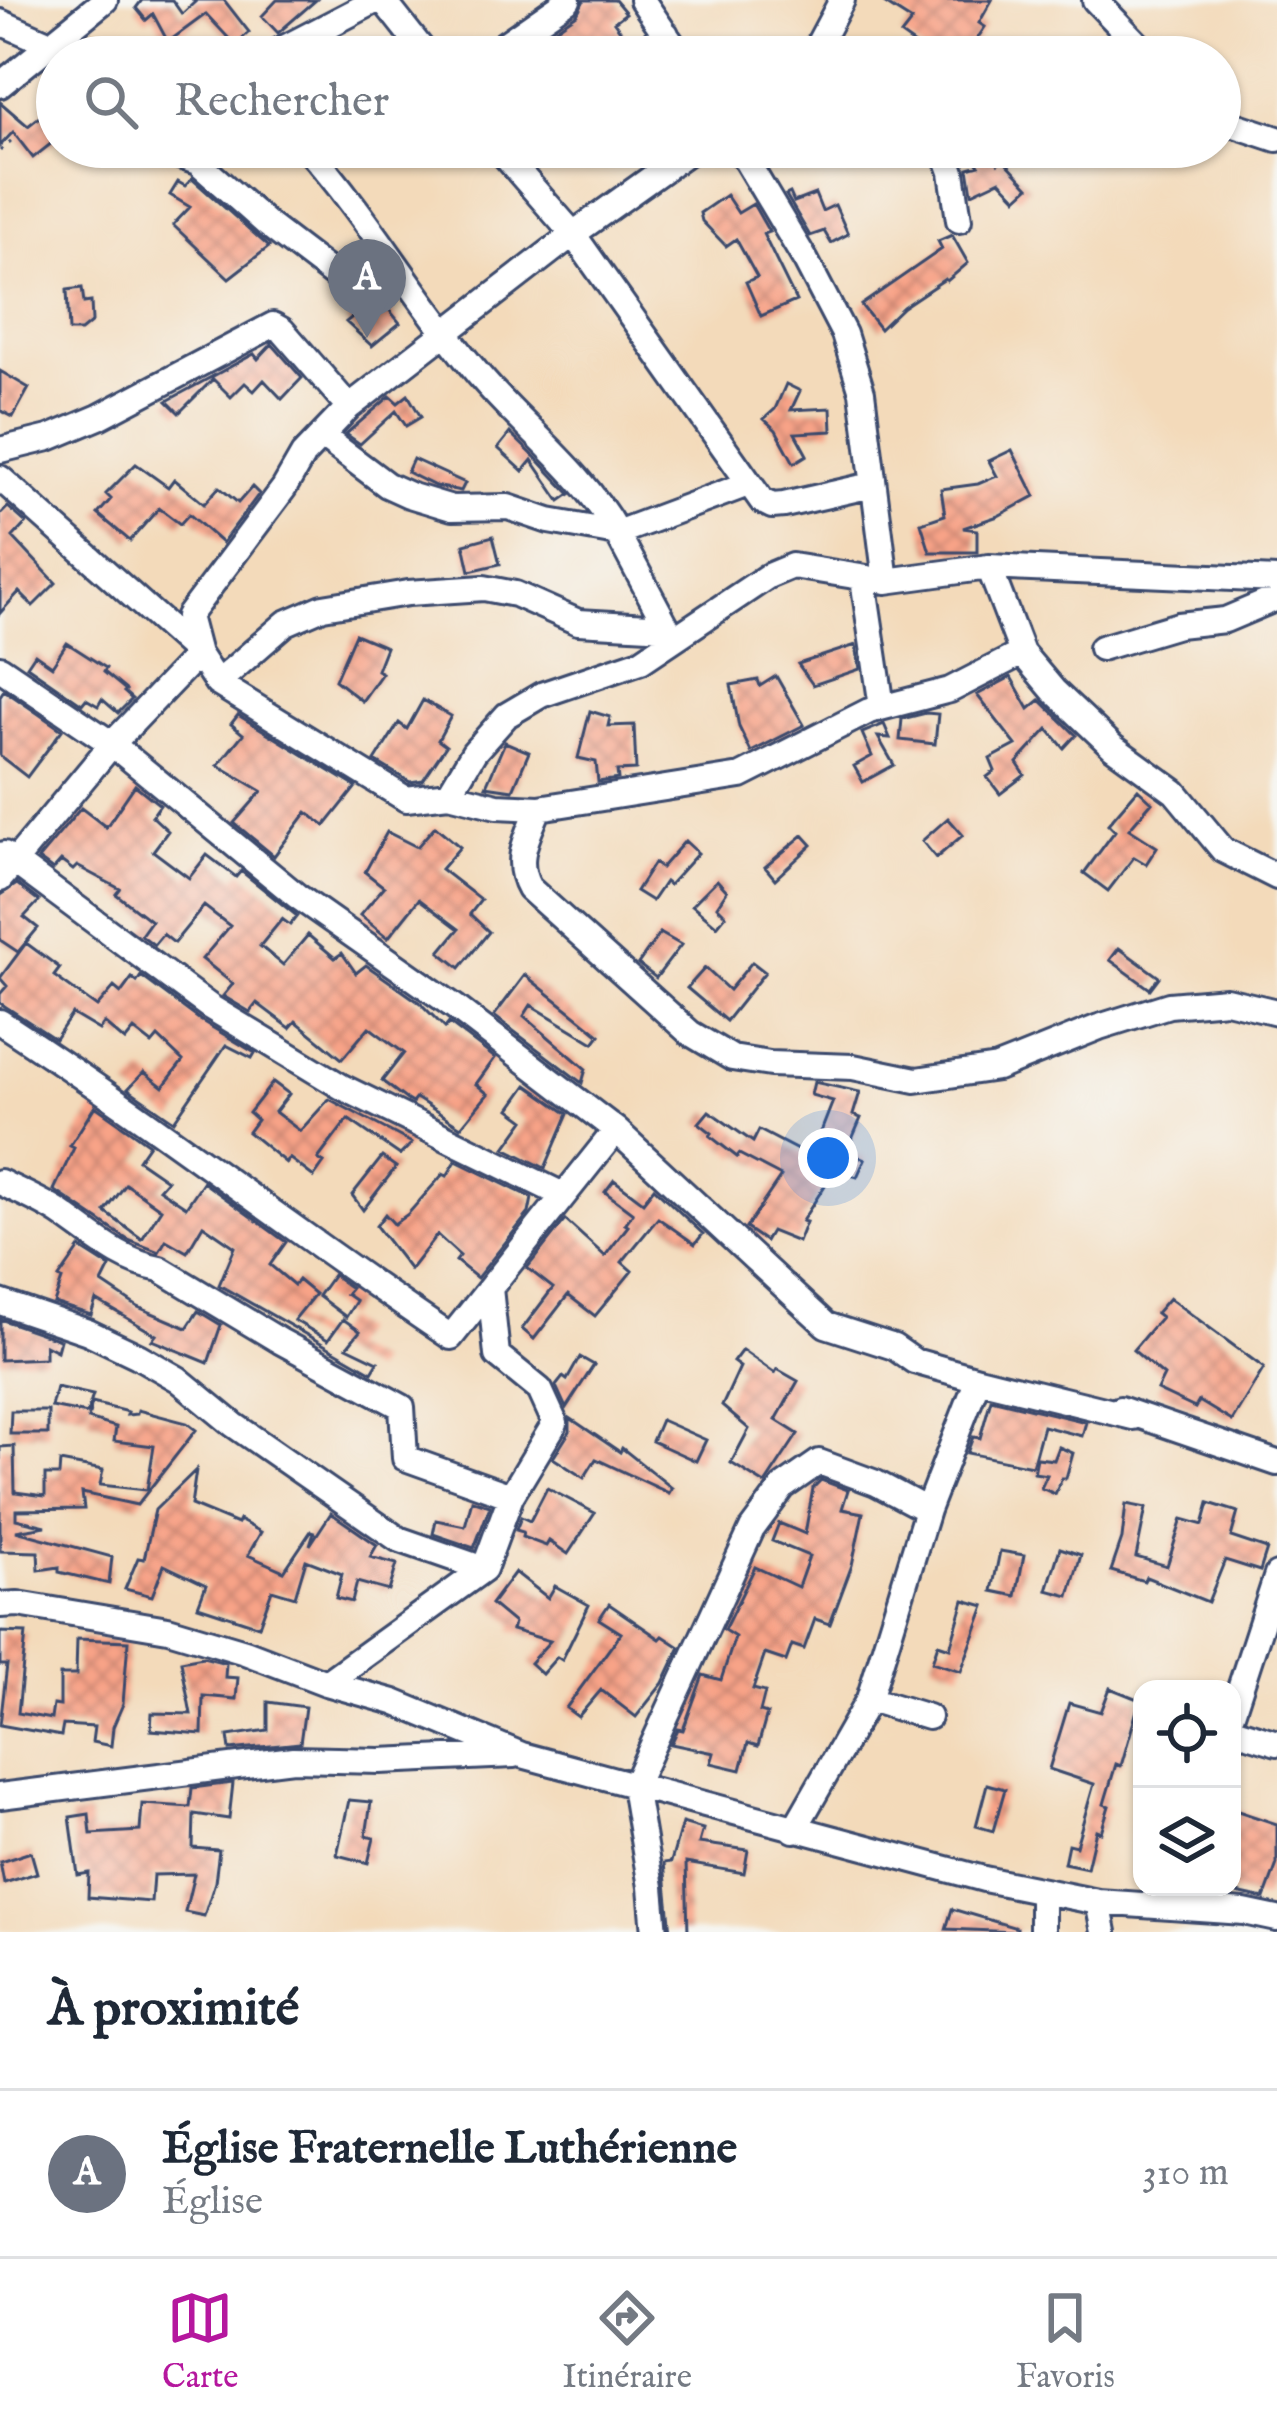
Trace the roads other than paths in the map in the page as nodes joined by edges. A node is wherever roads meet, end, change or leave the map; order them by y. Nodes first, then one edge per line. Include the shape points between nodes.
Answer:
1 (105, 0) edge
2 (380, 0) edge
3 (568, 0) edge
4 (643, 0) edge
5 (842, 0) edge
6 (1095, 0) edge
7 (0, 22) edge
8 (666, 34) joint
9 (59, 36) edge
10 (309, 36) edge
11 (410, 36) edge
12 (516, 36) edge
13 (663, 36) edge
14 (821, 36) edge
15 (1130, 36) edge
16 (36, 37) edge
17 (36, 55) edge
18 (0, 86) edge
19 (1241, 127) edge
20 (1277, 139) edge
21 (204, 168) edge
22 (321, 168) edge
23 (519, 168) edge
24 (666, 168) edge
25 (750, 168) edge
26 (951, 168) edge
27 (958, 220) dead end
28 (573, 234) junction
29 (401, 276) junction
30 (446, 335) junction
31 (349, 407) junction
32 (322, 436) junction
33 (0, 450) edge
34 (0, 478) edge
35 (748, 484) junction
36 (872, 485) junction
37 (617, 533) junction
38 (989, 567) junction
39 (875, 580) junction
40 (1277, 580) edge
41 (1277, 598) edge
42 (669, 635) junction
43 (1101, 648) dead end
44 (1022, 653) junction
45 (197, 654) junction
46 (0, 668) edge
47 (217, 683) junction
48 (882, 707) junction
49 (112, 745) junction
50 (449, 794) junction
51 (539, 808) junction
52 (4, 864) edge
53 (1277, 877) edge
54 (1277, 1012) edge
55 (0, 1022) edge
56 (616, 1130) junction
57 (0, 1182) edge
58 (563, 1195) junction
59 (490, 1288) junction
60 (0, 1302) edge
61 (978, 1379) junction
62 (1277, 1462) edge
63 (512, 1496) junction
64 (927, 1510) junction
65 (484, 1569) junction
66 (1277, 1576) edge
67 (6, 1598) edge
68 (326, 1683) junction
69 (1241, 1686) edge
70 (869, 1699) junction
71 (919, 1714) dead end
72 (1241, 1732) edge
73 (1277, 1743) edge
74 (522, 1755) junction
75 (634, 1786) junction
76 (0, 1796) edge
77 (794, 1830) junction
78 (1042, 1892) junction
79 (1158, 1897) edge
80 (1098, 1902) junction
81 (1277, 1919) edge
82 (655, 1932) edge
83 (1042, 1932) edge
84 (1104, 1932) edge

1 - 9 street
2 - 10 street
2 - 11 street
3 - 12 street
4 - 8 street
5 - 14 street
6 - 15 street
7 - 16 street
8 - 13 street
17 - 18 street
19 - 20 street
21 - 29 street via 335,276
22 - 29 street
23 - 28 street
24 - 28 street
25 - 36 street via 844,334 862,392
26 - 27 street
28 - 30 street
28 - 35 street
29 - 30 street
30 - 31 street
30 - 37 street via 600,501
31 - 32 street
31 - 33 street via 272,325 99,417
32 - 37 street via 409,495
32 - 45 street via 188,616
34 - 45 street
35 - 36 street via 772,506
35 - 37 street
36 - 39 street
37 - 42 street
38 - 39 street
38 - 40 street
38 - 44 street
39 - 42 street via 792,566
39 - 48 street
41 - 43 street via 1225,620
42 - 47 street via 578,622 484,588 408,593 323,607 286,622
42 - 50 street via 641,661 541,695 507,716
44 - 48 street via 950,691
44 - 53 street via 1113,747 1175,792 1223,850
45 - 47 street
45 - 49 street
46 - 49 street
47 - 50 street via 406,799
48 - 51 street via 741,776
49 - 52 street
49 - 56 street via 297,896
50 - 51 street
51 - 54 street via 521,855 529,888 690,1033 732,1058 854,1067 916,1081 997,1068 1168,1005 1226,1000
52 - 58 street via 342,1087
55 - 59 street via 451,1337
56 - 58 street
56 - 61 street via 826,1325
57 - 63 street via 402,1407 405,1458
58 - 59 street
59 - 63 street via 497,1354 540,1390 555,1423
60 - 65 street via 138,1356 398,1539
61 - 62 street via 1126,1413
61 - 64 street
63 - 65 street
64 - 70 street
64 - 75 street via 819,1462 783,1487 752,1529
65 - 68 street
66 - 69 street
67 - 68 street via 168,1629
68 - 74 street
70 - 71 street
70 - 77 street
72 - 73 street
74 - 75 street
74 - 76 street via 293,1759
75 - 77 street
75 - 82 street
77 - 78 street
78 - 80 street
78 - 83 street
79 - 80 street
79 - 81 street
80 - 84 street

